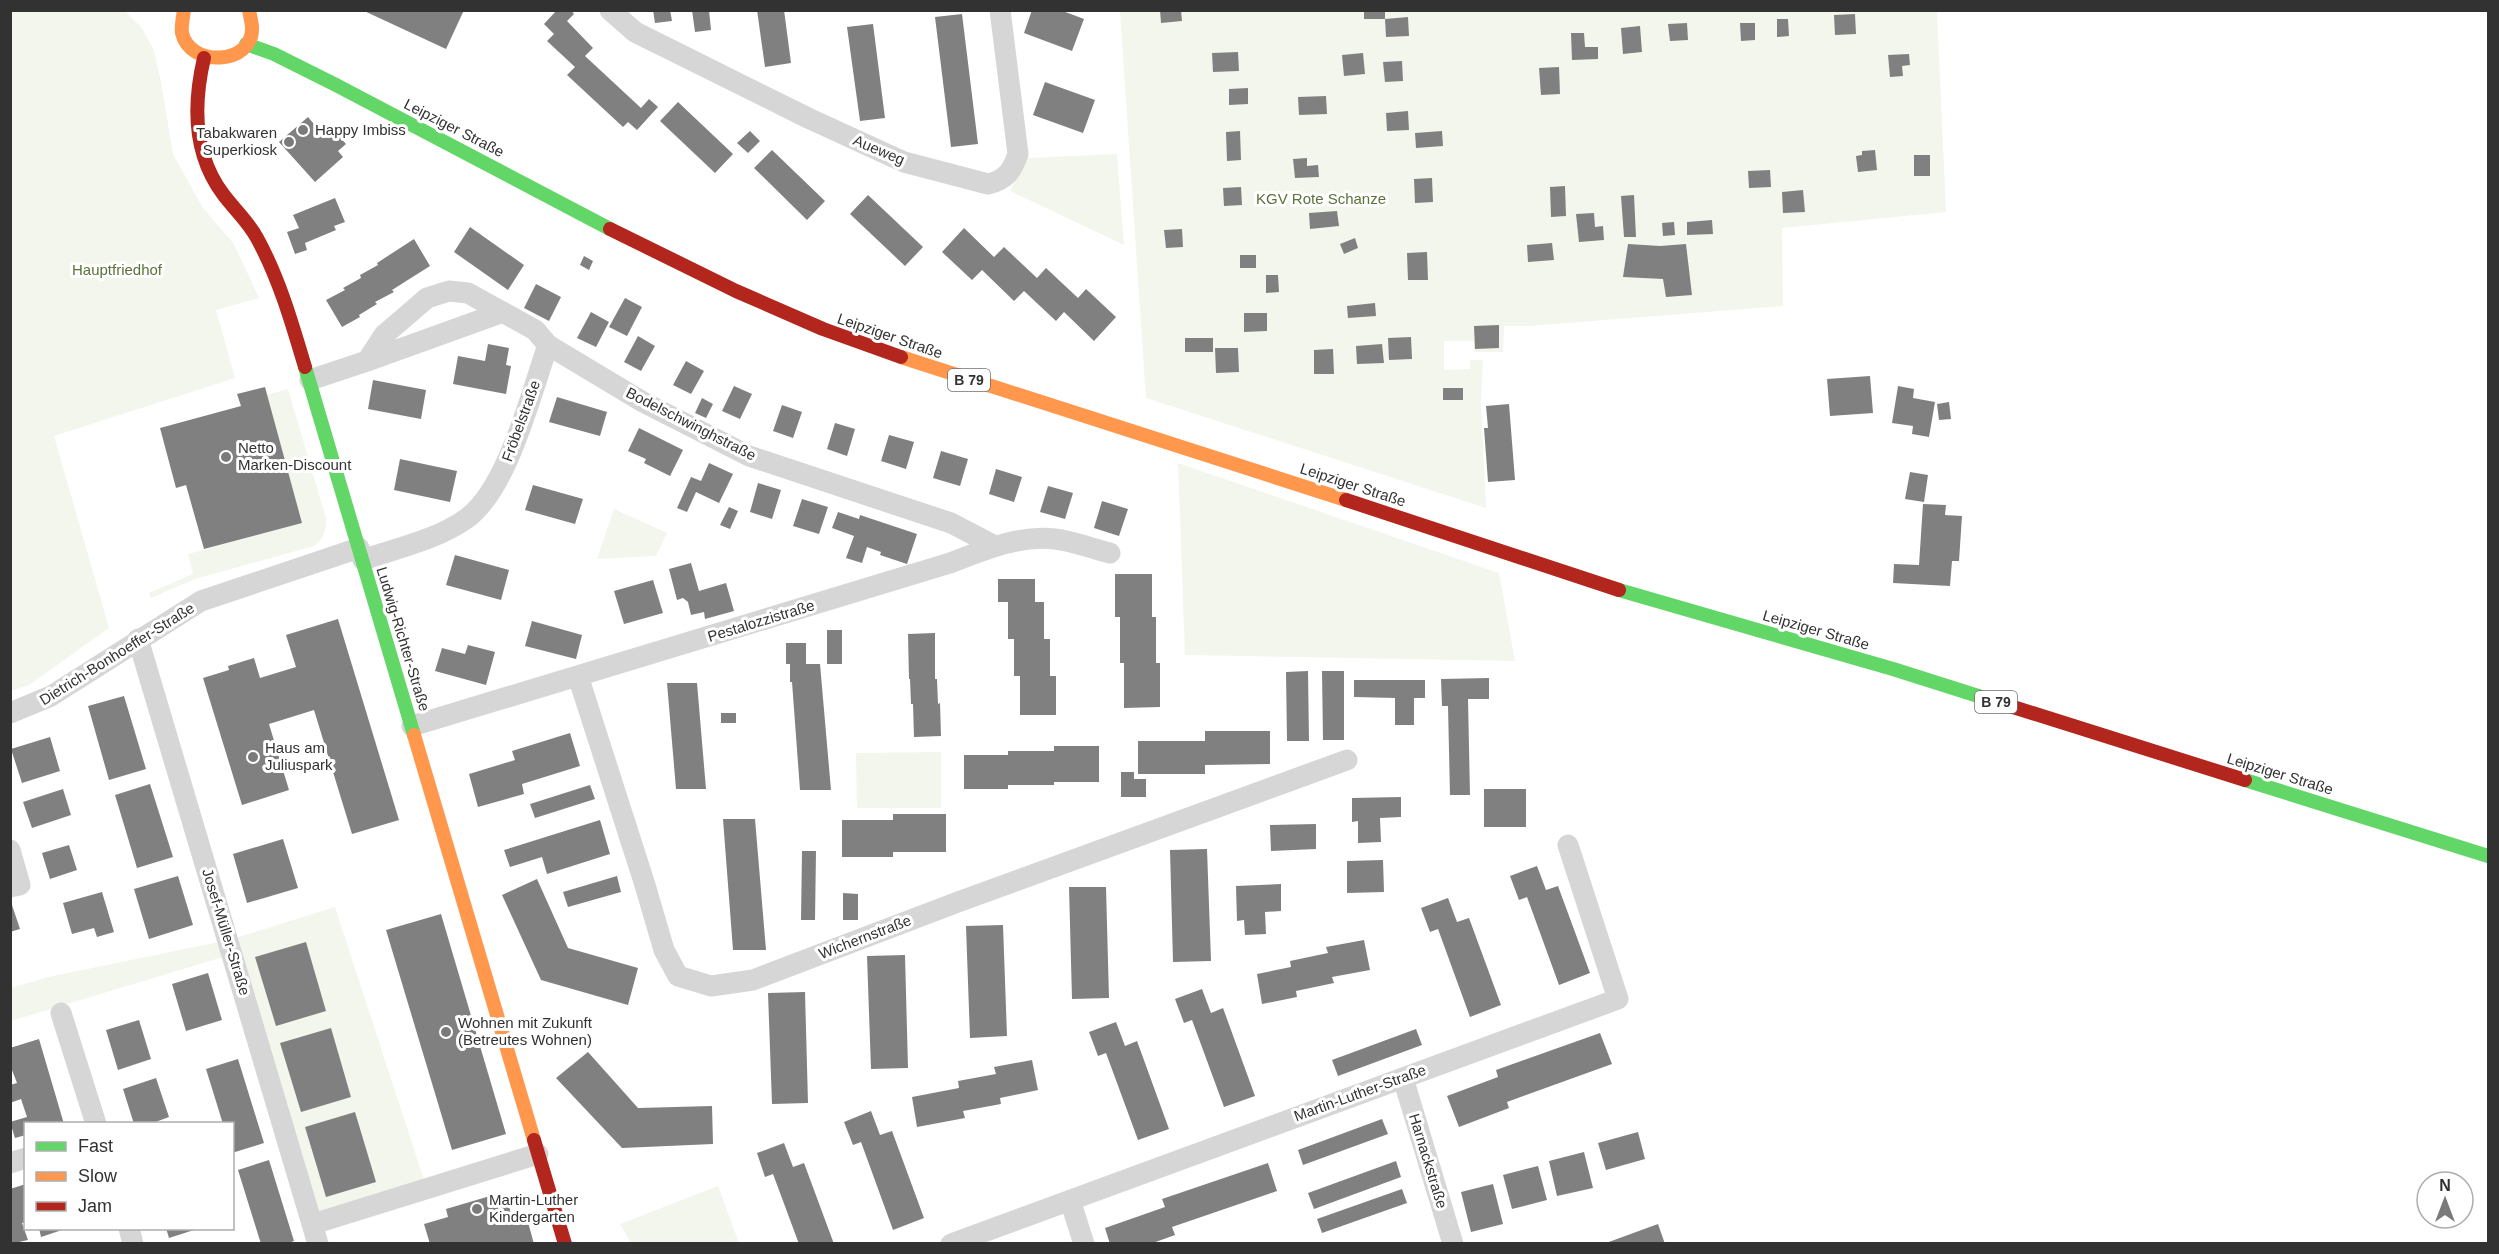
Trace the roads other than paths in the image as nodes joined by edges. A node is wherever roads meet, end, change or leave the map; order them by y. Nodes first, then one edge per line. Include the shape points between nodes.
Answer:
1 (184, 10) edge
2 (249, 10) edge
3 (610, 10) edge
4 (1000, 10) edge
5 (246, 44) junction
6 (204, 58) junction
7 (503, 312) junction
8 (548, 345) junction
9 (368, 361) junction
10 (310, 380) junction
11 (995, 546) junction
12 (361, 554) junction
13 (1110, 554) dead end
14 (138, 639) junction
15 (578, 676) junction
16 (10, 713) edge
17 (412, 726) junction
18 (1347, 760) dead end
19 (1568, 845) dead end
20 (10, 850) edge
21 (2488, 856) edge
22 (10, 887) edge
23 (61, 1013) dead end
24 (1403, 1078) junction
25 (95, 1122) edge
26 (538, 1154) junction
27 (1070, 1200) junction
28 (315, 1234) edge
29 (565, 1244) edge
30 (951, 1244) edge
31 (1084, 1244) edge
32 (1453, 1244) edge

1 - 6 main road via 186,42
2 - 5 main road via 252,24
3 - 4 street, Aueweg via 635,32 818,123 904,162 988,184 1001,181 1013,169 1018,154
5 - 6 main road via 228,58
5 - 21 main road, Leipziger Straße / B 79 via 336,85 736,291 886,353 1275,476 1585,580 1893,669
6 - 10 main road, Ludwig-Richter-Straße via 195,103 204,159 218,188 252,228 285,301
7 - 8 street, Bodelschwinghstraße via 535,330
7 - 9 street
7 - 9 street, Bodelschwinghstraße via 468,293 449,291 427,298 384,335
8 - 11 street, Bodelschwinghstraße via 643,402 748,456 951,523
8 - 12 street, Fröbelstraße via 507,463 468,518 444,532
9 - 10 street
10 - 12 main road, Ludwig-Richter-Straße
11 - 13 street, Pestalozzistraße via 1023,539 1056,539
11 - 15 street, Pestalozzistraße
12 - 14 street, Dietrich-Bonhoeffer-Straße via 201,601
12 - 17 main road, Ludwig-Richter-Straße
14 - 16 street, Dietrich-Bonhoeffer-Straße via 51,696
14 - 28 street, Josef-Müller-Straße
15 - 17 street, Pestalozzistraße
15 - 18 street, Wichernstraße via 664,950 678,976 711,986 753,980
17 - 26 main road, Ludwig-Richter-Straße
19 - 24 street, Martin-Luther-Straße via 1617,999
20 - 22 street via 20,885
23 - 25 street
24 - 27 street, Martin-Luther-Straße
24 - 32 street, Harnackstraße
26 - 28 street, Josef-Müller-Straße
26 - 29 main road, Ludwig-Richter-Straße
27 - 30 street, Martin-Luther-Straße
27 - 31 street

